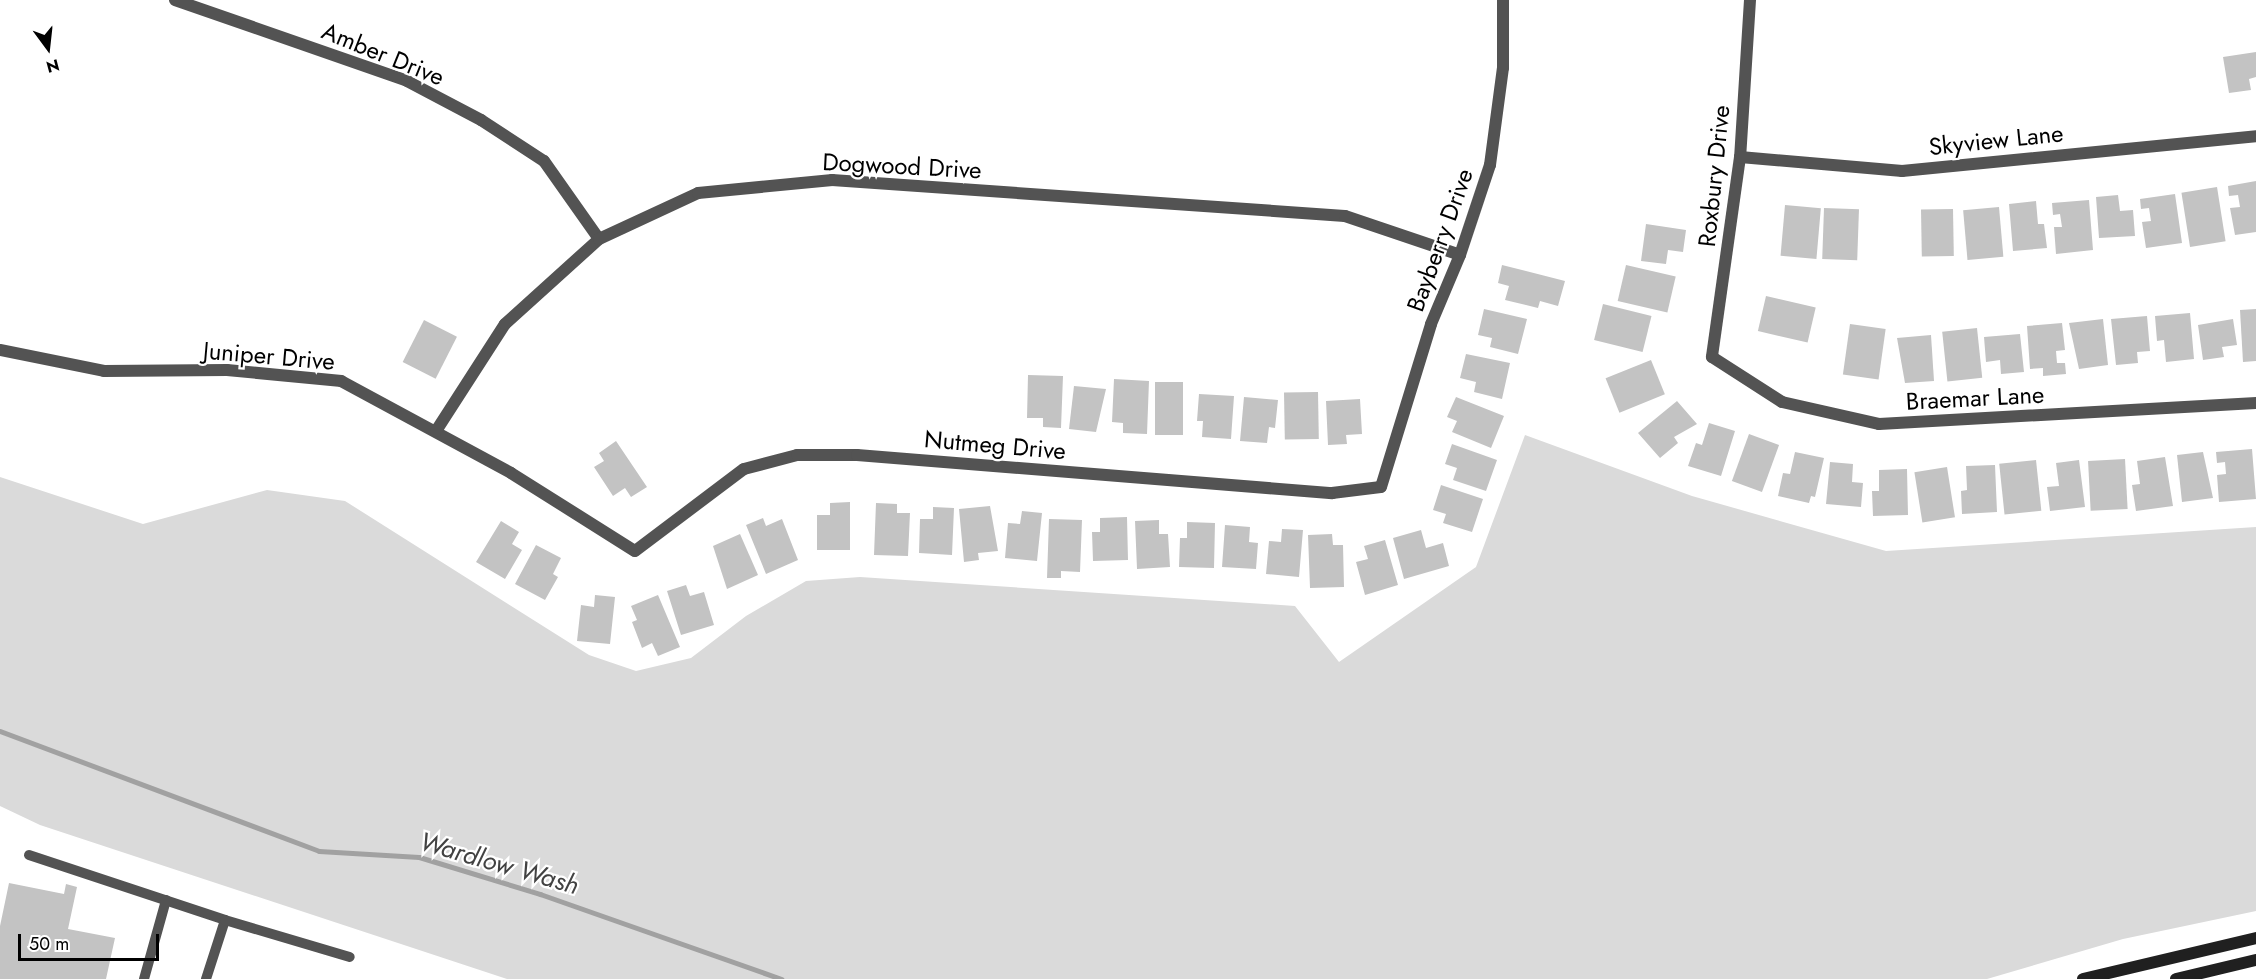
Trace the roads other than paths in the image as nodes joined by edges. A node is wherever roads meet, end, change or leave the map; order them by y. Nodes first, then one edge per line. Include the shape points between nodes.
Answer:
1 (175, 0) edge
2 (1503, 0) edge
3 (1750, 0) edge
4 (2256, 136) edge
5 (1740, 157) junction
6 (599, 239) junction
7 (1460, 255) junction
8 (0, 350) edge
9 (1712, 357) joint
10 (2256, 403) edge
11 (436, 431) junction
12 (1381, 487) joint
13 (635, 551) joint
14 (29, 855) dead end
15 (166, 900) junction
16 (225, 920) junction
17 (2256, 938) edge
18 (351, 957) dead end
19 (2256, 960) edge
20 (144, 979) edge
21 (206, 979) edge
22 (2083, 979) edge
23 (2176, 979) edge

1 - 6 street, Amber Drive via 407,81 481,120 544,161
2 - 7 street, Bayberry Drive via 1503,68 1490,165
3 - 5 street, Roxbury Drive
4 - 5 street, Skyview Lane via 1902,171
5 - 9 street, Roxbury Drive
6 - 7 street, Dogwood Drive via 699,193 832,180 1345,216
6 - 11 street, Dogwood Drive via 505,324
7 - 12 street, Bayberry Drive via 1431,324
8 - 11 street, Juniper Drive via 104,370 227,370 340,381
9 - 10 street, Braemar Lane via 1782,402 1879,424
11 - 13 street, Juniper Drive via 511,472
12 - 13 street, Nutmeg Drive via 1332,493 857,455 797,455 744,469
14 - 15 lane
15 - 16 lane
15 - 20 lane
16 - 18 lane
16 - 21 lane
17 - 22 street
19 - 23 street

